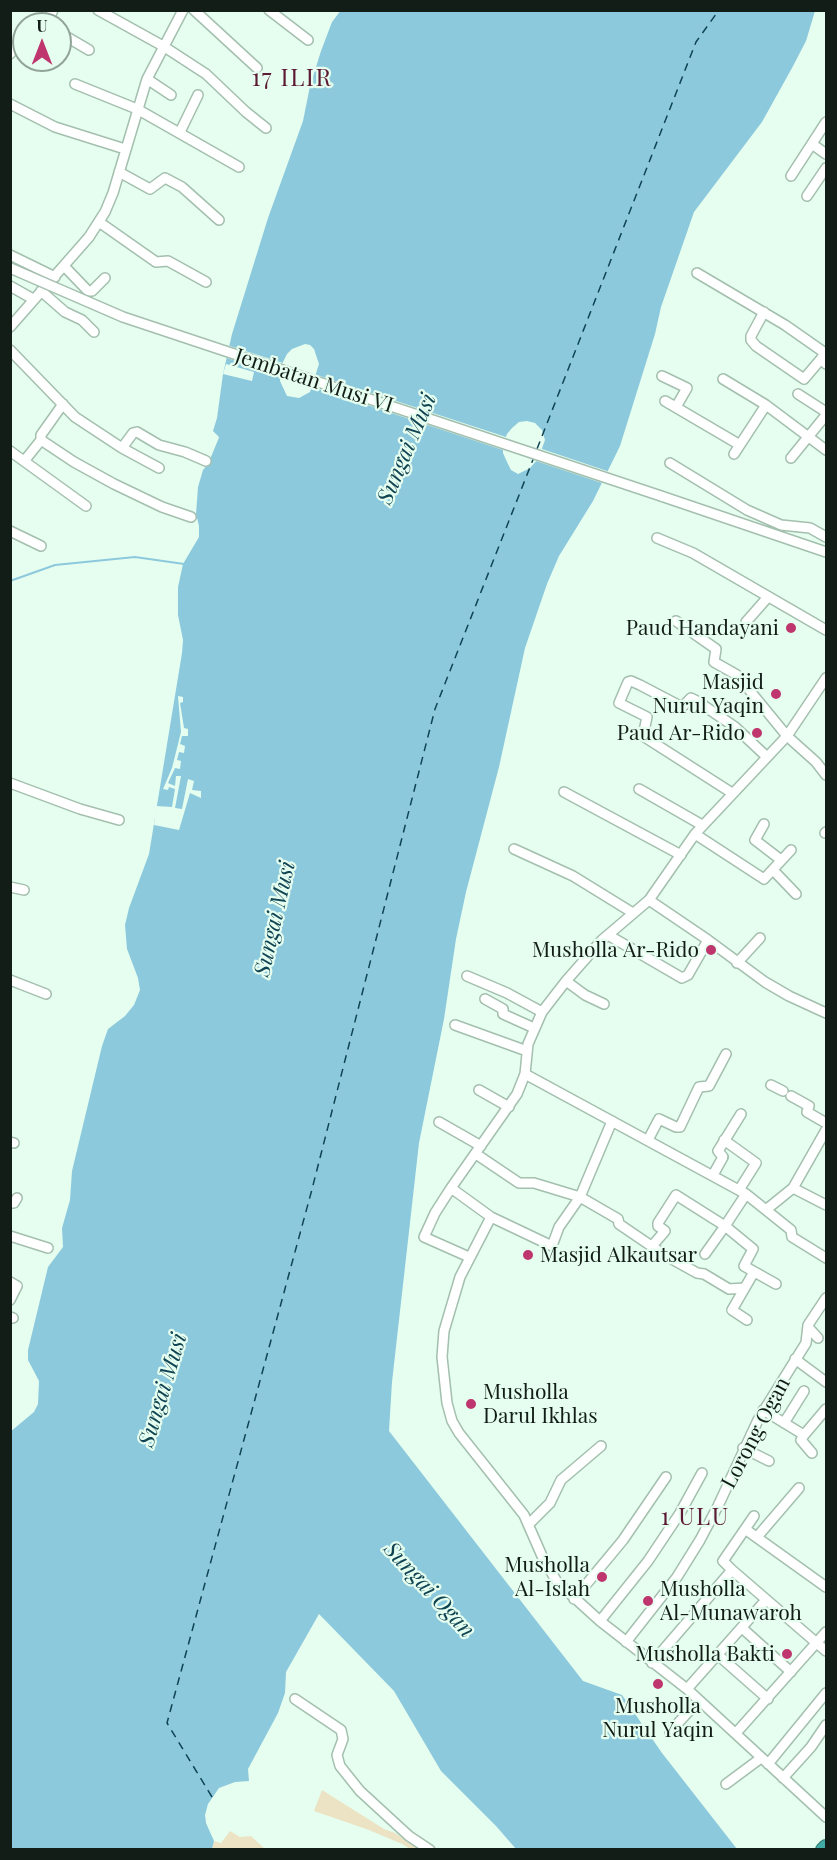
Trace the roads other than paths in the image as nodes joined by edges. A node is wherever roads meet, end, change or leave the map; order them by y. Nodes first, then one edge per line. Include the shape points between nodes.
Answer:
1 (98, 10) edge
2 (183, 10) edge
3 (194, 10) edge
4 (269, 10) edge
5 (72, 40) edge
6 (308, 40) dead end
7 (163, 46) junction
8 (89, 50) dead end
9 (257, 68) dead end
10 (147, 79) junction
11 (75, 84) dead end
12 (198, 95) dead end
13 (171, 96) dead end
14 (10, 104) edge
15 (137, 109) junction
16 (824, 120) edge
17 (266, 128) dead end
18 (180, 132) junction
19 (812, 144) junction
20 (126, 149) junction
21 (826, 154) edge
22 (239, 167) dead end
23 (826, 168) edge
24 (119, 172) junction
25 (791, 176) dead end
26 (822, 182) edge
27 (807, 196) dead end
28 (219, 220) dead end
29 (99, 222) junction
30 (10, 255) edge
31 (64, 266) junction
32 (10, 268) edge
33 (697, 273) dead end
34 (55, 277) junction
35 (105, 278) dead end
36 (206, 282) dead end
37 (10, 286) edge
38 (41, 291) junction
39 (33, 299) junction
40 (764, 312) junction
41 (10, 327) edge
42 (94, 332) dead end
43 (10, 350) edge
44 (825, 357) edge
45 (662, 376) dead end
46 (723, 379) dead end
47 (798, 394) dead end
48 (665, 401) dead end
49 (63, 404) junction
50 (766, 405) junction
51 (676, 407) junction
52 (826, 413) edge
53 (809, 436) junction
54 (41, 440) junction
55 (740, 445) junction
56 (122, 448) junction
57 (826, 450) edge
58 (10, 451) edge
59 (734, 454) dead end
60 (791, 458) dead end
61 (25, 460) junction
62 (206, 461) dead end
63 (670, 463) dead end
64 (159, 468) dead end
65 (86, 506) dead end
66 (190, 517) dead end
67 (10, 531) edge
68 (826, 537) edge
69 (657, 538) dead end
70 (41, 546) dead end
71 (826, 552) edge
72 (768, 597) junction
73 (676, 621) dead end
74 (746, 622) dead end
75 (826, 630) edge
76 (826, 678) edge
77 (787, 736) junction
78 (767, 758) junction
79 (826, 775) edge
80 (10, 783) edge
81 (639, 789) dead end
82 (564, 792) dead end
83 (732, 793) junction
84 (118, 820) dead end
85 (764, 824) dead end
86 (702, 825) junction
87 (693, 837) junction
88 (513, 849) dead end
89 (791, 850) dead end
90 (682, 855) junction
91 (781, 860) junction
92 (773, 870) junction
93 (10, 887) edge
94 (24, 890) dead end
95 (796, 894) dead end
96 (649, 900) junction
97 (633, 913) junction
98 (605, 937) junction
99 (760, 938) dead end
100 (708, 940) junction
101 (737, 963) junction
102 (467, 976) dead end
103 (10, 980) edge
104 (566, 981) junction
105 (46, 994) dead end
106 (485, 999) dead end
107 (604, 1004) dead end
108 (542, 1012) junction
109 (826, 1013) edge
110 (455, 1025) dead end
111 (534, 1028) junction
112 (528, 1051) junction
113 (726, 1054) dead end
114 (525, 1075) junction
115 (771, 1085) dead end
116 (479, 1090) dead end
117 (509, 1107) junction
118 (741, 1114) dead end
119 (612, 1121) junction
120 (439, 1122) dead end
121 (826, 1123) edge
122 (826, 1130) edge
123 (648, 1140) junction
124 (724, 1140) junction
125 (478, 1150) junction
126 (712, 1175) junction
127 (451, 1188) junction
128 (793, 1188) junction
129 (742, 1192) junction
130 (580, 1197) junction
131 (826, 1205) edge
132 (767, 1209) junction
133 (491, 1217) junction
134 (726, 1225) junction
135 (10, 1236) edge
136 (652, 1246) junction
137 (48, 1248) dead end
138 (705, 1254) dead end
139 (469, 1257) junction
140 (826, 1258) edge
141 (754, 1272) junction
142 (10, 1282) edge
143 (776, 1284) dead end
144 (744, 1288) junction
145 (826, 1298) edge
146 (10, 1300) edge
147 (747, 1320) dead end
148 (807, 1327) junction
149 (818, 1338) dead end
150 (795, 1359) junction
151 (826, 1382) edge
152 (804, 1391) dead end
153 (826, 1409) edge
154 (763, 1410) junction
155 (784, 1423) junction
156 (804, 1435) junction
157 (601, 1446) dead end
158 (743, 1448) junction
159 (812, 1453) dead end
160 (770, 1461) dead end
161 (702, 1473) dead end
162 (666, 1477) dead end
163 (799, 1488) dead end
164 (754, 1516) dead end
165 (529, 1524) junction
166 (745, 1529) junction
167 (757, 1537) junction
168 (732, 1570) junction
169 (826, 1587) edge
170 (574, 1599) junction
171 (766, 1600) junction
172 (600, 1621) junction
173 (742, 1628) junction
174 (826, 1632) edge
175 (626, 1642) junction
176 (816, 1643) junction
177 (826, 1651) edge
178 (718, 1654) junction
179 (652, 1663) junction
180 (791, 1672) junction
181 (687, 1689) junction
182 (826, 1693) edge
183 (295, 1699) dead end
184 (768, 1699) junction
185 (699, 1700) junction
186 (826, 1725) edge
187 (670, 1732) dead end
188 (736, 1733) junction
189 (765, 1761) junction
190 (783, 1778) junction
191 (726, 1784) dead end
192 (826, 1817) edge
193 (430, 1850) edge

1 - 7 street
2 - 7 street
3 - 9 street
4 - 6 street
5 - 8 street
7 - 10 street
7 - 17 street via 206,74
10 - 13 street
10 - 15 street
11 - 15 street
12 - 18 street
14 - 20 street via 55,127
15 - 18 street
15 - 20 street
16 - 19 street
18 - 22 street
19 - 21 street
19 - 25 street
20 - 24 street
23 - 26 street
24 - 28 street via 150,189 164,177 182,187
24 - 29 street via 110,203
26 - 27 street
29 - 31 street
29 - 36 street via 156,262 168,261
30 - 34 street
31 - 34 street
31 - 35 street via 88,291
32 - 71 street, Jembatan Musi VI, bridge via 123,316
33 - 40 street
34 - 38 street
37 - 39 street
38 - 39 street
38 - 42 street
39 - 41 street
40 - 44 street
40 - 44 street via 751,336 756,346 804,379
43 - 49 street
45 - 51 street via 687,388
46 - 50 street
47 - 52 street
48 - 51 street
49 - 54 street via 40,435
49 - 56 street via 75,417
50 - 53 street
50 - 55 street
51 - 55 street
52 - 53 street
53 - 57 street
53 - 60 street
54 - 61 street
54 - 66 street via 114,484
55 - 59 street
56 - 62 street via 137,432
56 - 64 street
58 - 61 street
61 - 65 street
63 - 68 street via 747,510 781,525 810,528
67 - 70 street
69 - 72 street via 693,553
72 - 74 street
72 - 75 street
73 - 77 street via 717,649 714,661 737,675
76 - 77 street
77 - 78 street
77 - 79 street
78 - 83 street
78 - 83 street via 735,727 692,698 682,707 640,684 628,682 619,703 646,717 643,736
80 - 84 street
81 - 86 street
82 - 90 street
83 - 86 street
85 - 91 street via 754,840
86 - 87 street
87 - 90 street
87 - 92 street via 763,879
88 - 97 street via 573,876
89 - 91 street
90 - 96 street
91 - 92 street
92 - 95 street
93 - 94 street
96 - 97 street
96 - 100 street
97 - 98 street
98 - 100 street via 682,978 688,975
98 - 104 street
99 - 101 street
100 - 101 street
101 - 109 street via 789,996
102 - 108 street
103 - 105 street
104 - 107 street
104 - 108 street
106 - 111 street via 503,1008 503,1014
108 - 111 street
110 - 112 street
111 - 112 street
112 - 114 street
113 - 123 street via 709,1086 699,1087 680,1127 659,1119
114 - 117 street
114 - 119 street
115 - 121 street via 809,1106 807,1112
116 - 117 street
117 - 125 street
118 - 124 street
119 - 123 street
119 - 130 street
120 - 125 street
122 - 128 street
123 - 126 street
124 - 126 street via 718,1151 723,1157
124 - 129 street via 756,1163
125 - 127 street
125 - 130 street via 519,1182
126 - 129 street
127 - 133 street
127 - 139 street via 424,1237
128 - 131 street
128 - 132 street
129 - 132 street
129 - 134 street
130 - 133 street via 559,1227 552,1246
130 - 136 street via 618,1219 619,1224
132 - 140 street via 791,1230 792,1237
133 - 139 street
134 - 136 street via 674,1195 658,1224 665,1231
134 - 138 street
134 - 141 street via 753,1248 744,1265
135 - 137 street
136 - 144 street via 729,1289
139 - 165 street via 444,1331 442,1357 448,1410 455,1427
141 - 143 street
141 - 144 street
142 - 146 street via 17,1286
144 - 147 street via 732,1311
145 - 148 street
148 - 149 street
148 - 150 street, Lorong Ogan via 806,1343
150 - 151 street
150 - 154 street, Lorong Ogan
152 - 155 street
153 - 156 street
154 - 155 street
154 - 158 street, Lorong Ogan
155 - 156 street
156 - 159 street via 801,1440
157 - 165 street via 561,1480 550,1503
158 - 160 street
158 - 175 street, Lorong Ogan via 700,1540 677,1577
161 - 172 street via 648,1561
162 - 170 street
163 - 167 street
164 - 166 street
165 - 170 street via 552,1575
166 - 167 street
166 - 168 street via 722,1562
167 - 169 street
168 - 171 street
168 - 179 street
170 - 172 street
171 - 173 street
171 - 176 street
172 - 175 street
173 - 178 street
173 - 180 street
174 - 176 street
175 - 179 street
176 - 177 street
176 - 180 street
178 - 181 street
178 - 184 street
179 - 181 street
180 - 184 street
181 - 185 street
182 - 189 street
183 - 193 street via 341,1730 343,1739 337,1755 340,1766 360,1791
184 - 188 street
185 - 187 street
185 - 188 street
186 - 190 street
188 - 189 street
189 - 190 street
189 - 191 street
190 - 192 street

